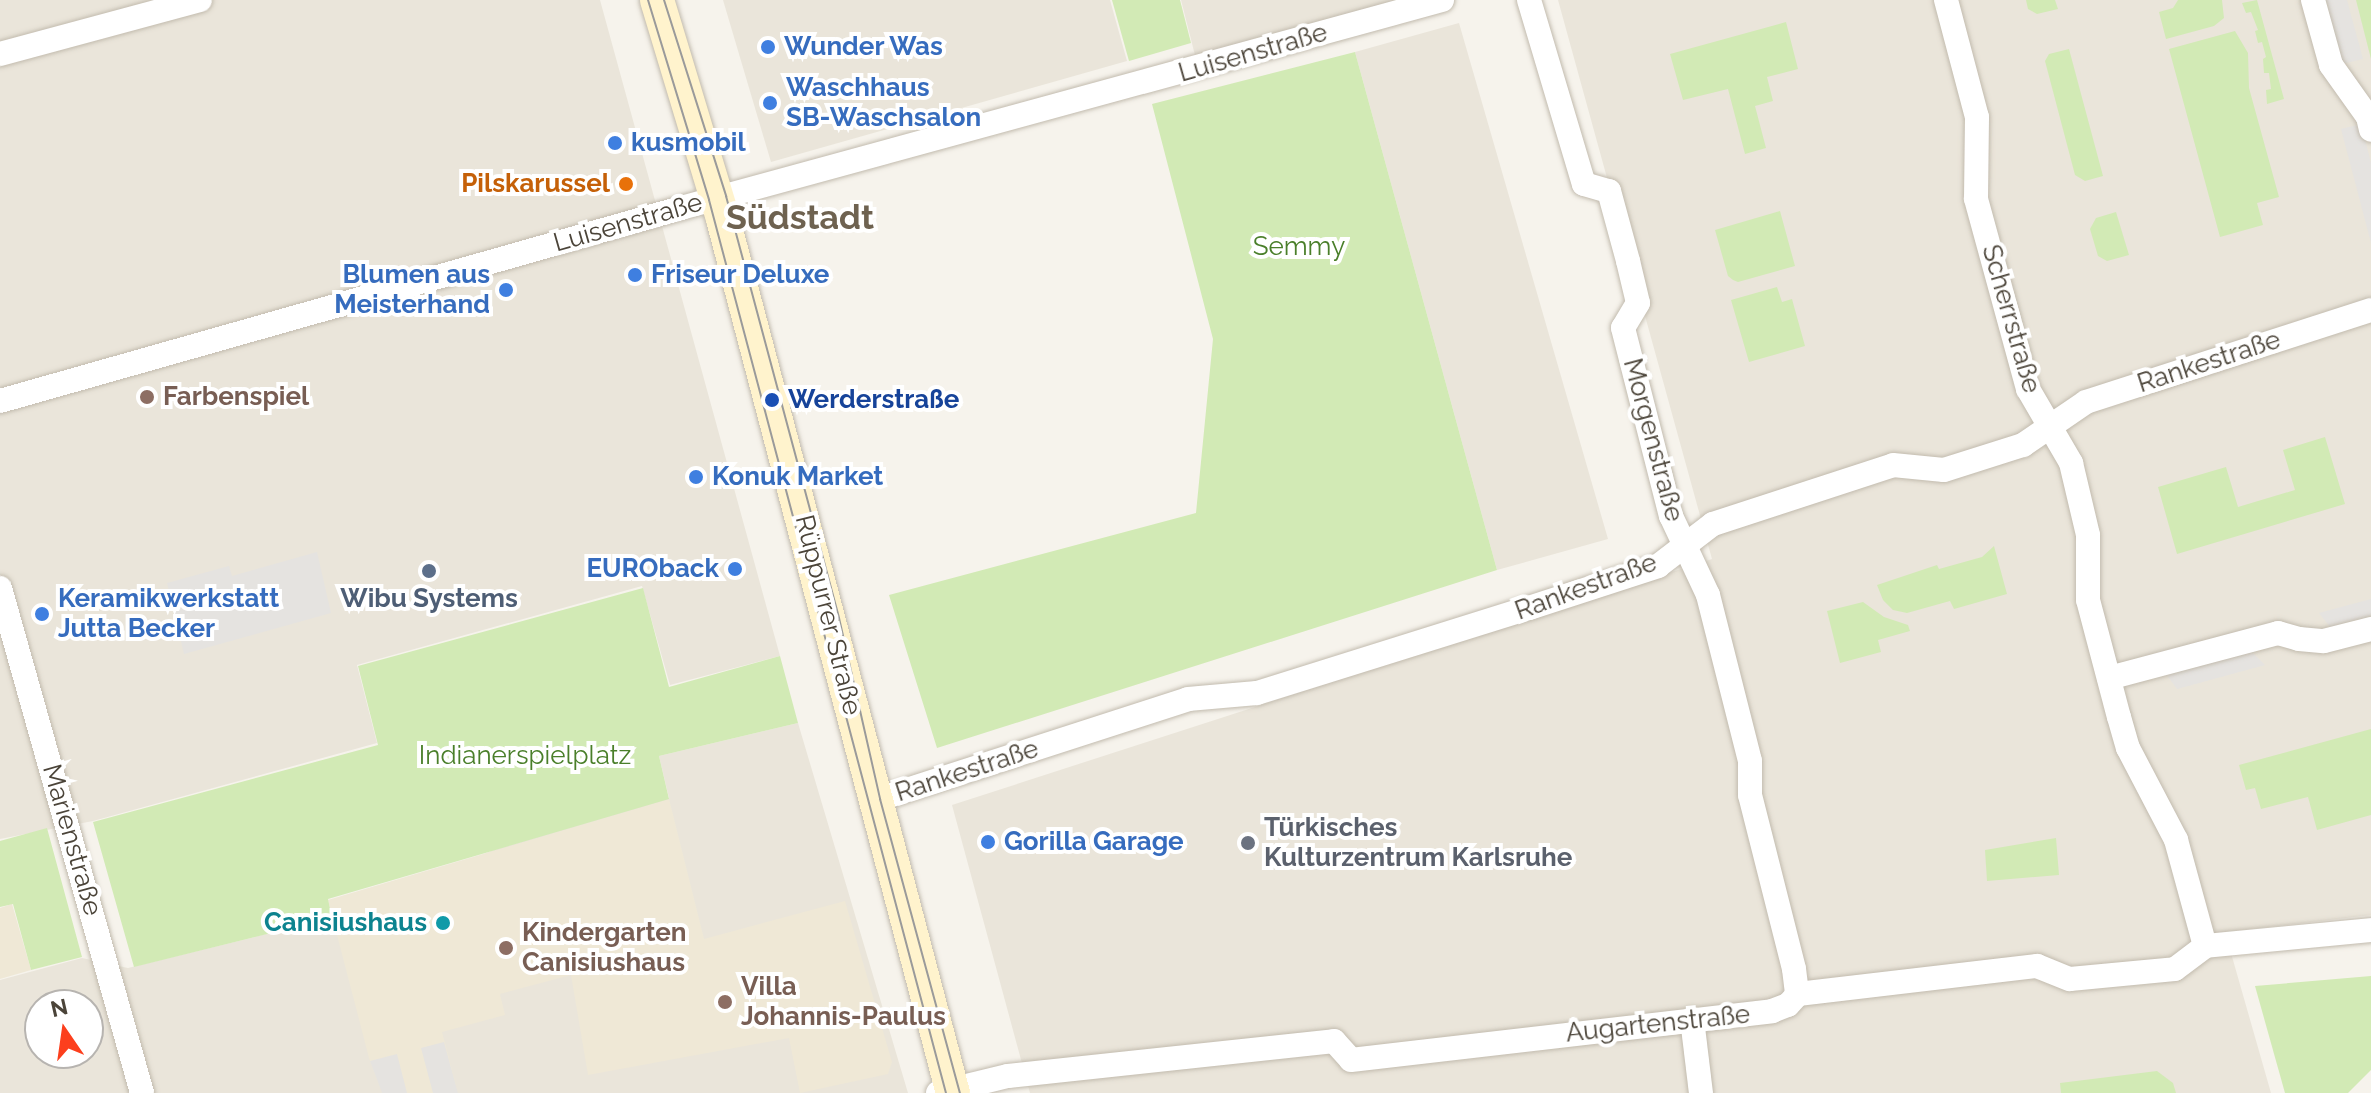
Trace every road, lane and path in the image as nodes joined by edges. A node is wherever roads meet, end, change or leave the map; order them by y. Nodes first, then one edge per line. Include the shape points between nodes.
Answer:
1 (200, 0) edge
2 (657, 0) edge
3 (1442, 0) edge
4 (1529, 0) edge
5 (1946, 0) edge
6 (2313, 0) edge
7 (0, 54) edge
8 (2371, 130) edge
9 (717, 198) junction
10 (2371, 310) edge
11 (0, 401) edge
12 (2049, 428) junction
13 (1684, 546) junction
14 (0, 588) edge
15 (2371, 629) edge
16 (2109, 678) junction
17 (873, 801) junction
18 (2371, 930) edge
19 (2205, 946) junction
20 (1797, 994) junction
21 (1692, 1019) junction
22 (948, 1092) edge
23 (142, 1093) edge
24 (1701, 1093) edge

1 - 7 street
2 - 9 main road, Rüppurrer Straße
3 - 9 street, Luisenstraße
4 - 13 street, Morgenstraße via 1584,184 1609,191 1615,212 1638,303 1623,328 1671,516
5 - 12 street, Scherrstraße via 1977,117 1976,199 2028,389
6 - 8 street via 2331,65 2368,117
9 - 11 street, Luisenstraße
9 - 17 main road, Rüppurrer Straße via 831,617
10 - 12 street, Rankestraße via 2086,402
12 - 13 street, Rankestraße via 2023,445 1944,470 1893,465 1815,490 1713,524
12 - 16 street, Scherrstraße via 2071,463 2082,506 2088,535 2088,600
13 - 17 street, Rankestraße via 1658,566 1492,620 1257,693 1188,699
13 - 20 street, Morgenstraße via 1708,595 1744,735 1750,795
14 - 23 street, Marienstraße
15 - 16 street via 2324,641 2278,633
16 - 19 street, Scherrstraße via 2128,748 2176,840
17 - 22 main road, Rüppurrer Straße
18 - 19 street
19 - 20 street, Augartenstraße via 2175,969 2070,979 2037,966
20 - 21 street, Augartenstraße via 1788,1005 1772,1011
21 - 22 street, Augartenstraße via 1351,1060 1334,1041 1008,1076
21 - 24 street

